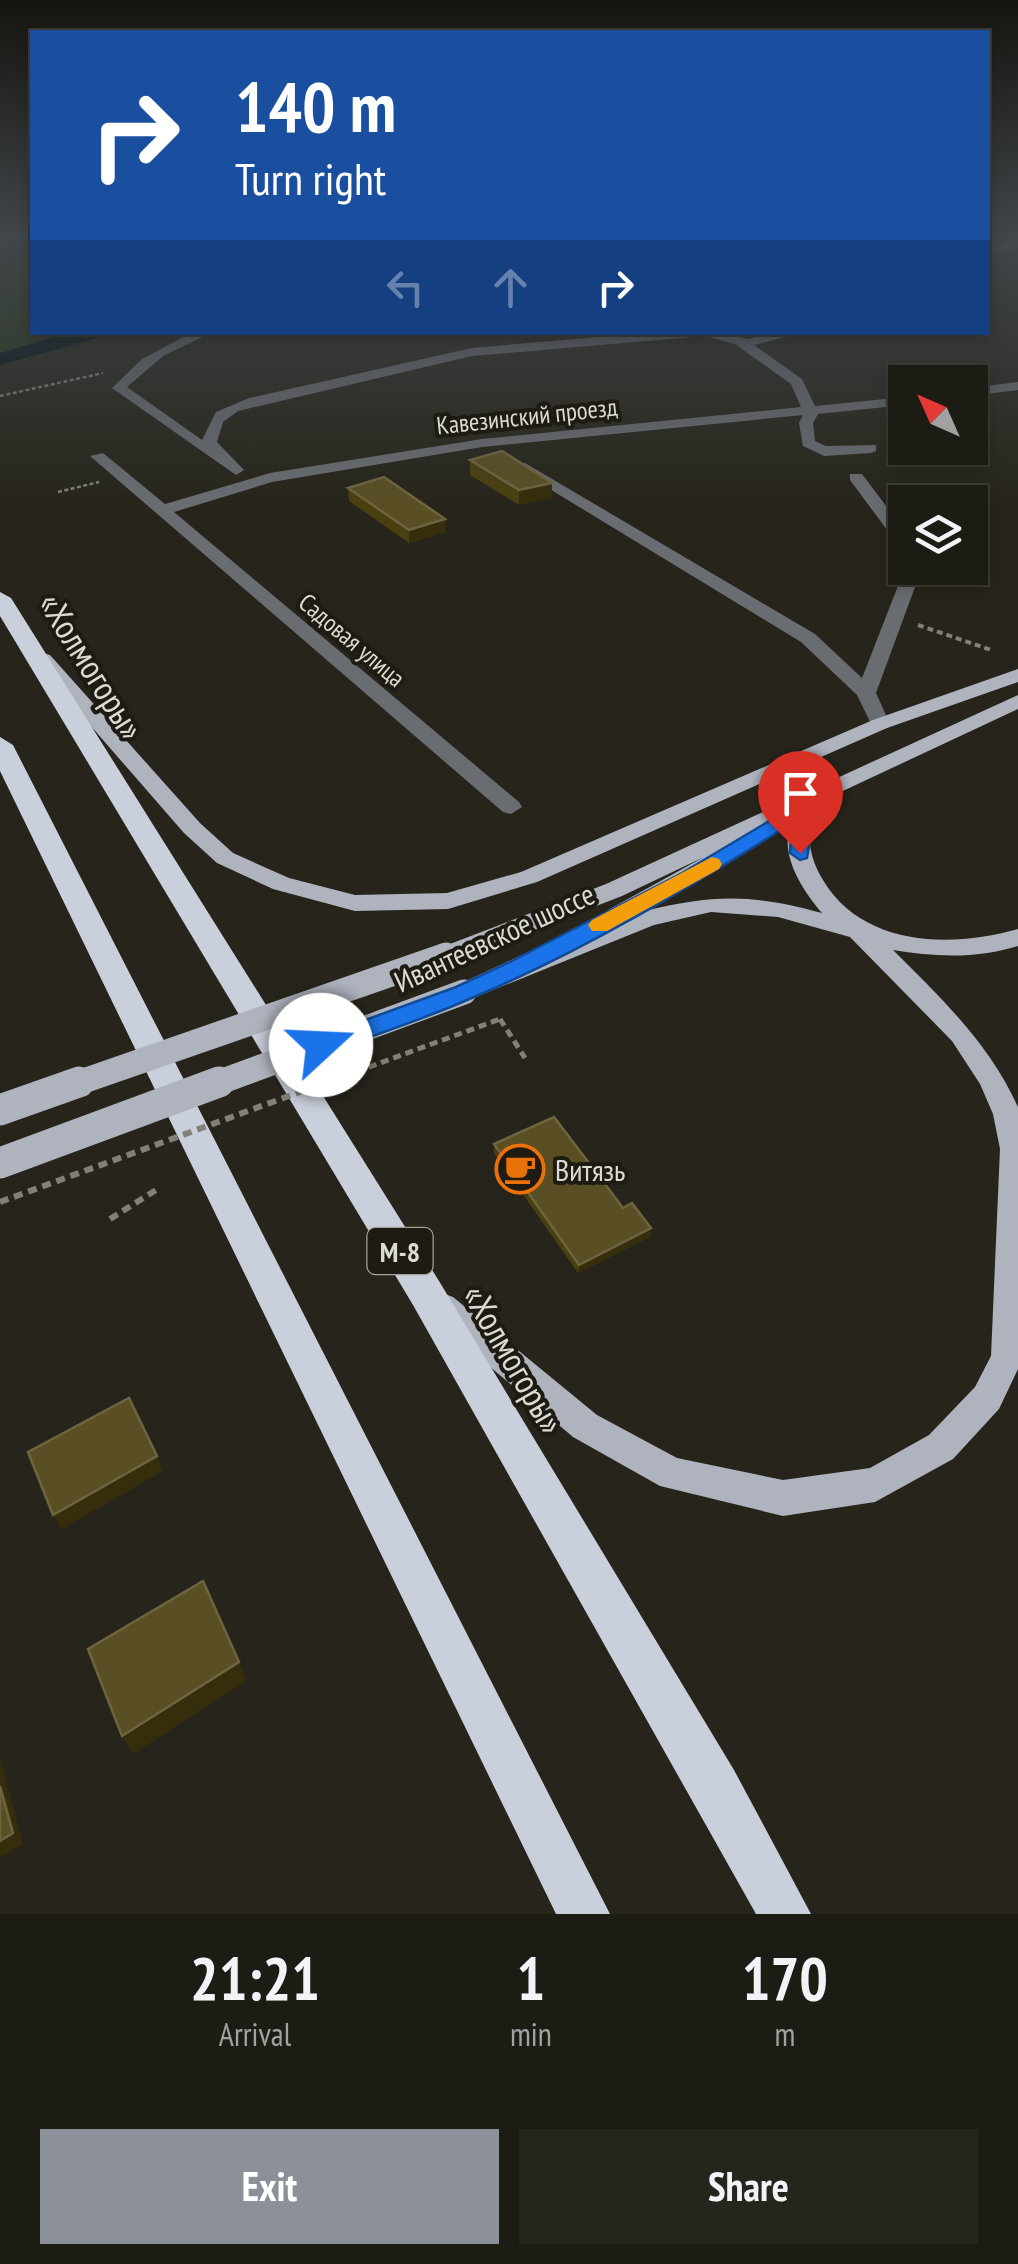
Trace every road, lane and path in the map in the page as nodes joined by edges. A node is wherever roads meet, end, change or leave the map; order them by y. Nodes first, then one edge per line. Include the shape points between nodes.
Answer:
1 (202, 335) edge
2 (670, 335) edge
3 (716, 335) edge
4 (727, 335) edge
5 (785, 335) edge
6 (747, 343) junction
7 (154, 359) junction
8 (1018, 386) edge
9 (988, 390) edge
10 (0, 396) edge
11 (888, 402) edge
12 (811, 413) junction
13 (482, 442) junction
14 (872, 448) dead end
15 (98, 456) dead end
16 (236, 470) junction
17 (856, 477) dead end
18 (120, 478) junction
19 (270, 478) junction
20 (58, 492) dead end
21 (160, 511) junction
22 (888, 519) edge
23 (908, 585) edge
24 (0, 598) edge
25 (896, 618) junction
26 (30, 643) junction
27 (991, 650) dead end
28 (1018, 675) edge
29 (866, 693) junction
30 (1018, 701) edge
31 (880, 724) junction
32 (0, 746) edge
33 (828, 792) junction
34 (511, 807) dead end
35 (859, 931) junction
36 (1018, 937) edge
37 (520, 967) junction
38 (525, 1058) dead end
39 (0, 1110) edge
40 (0, 1164) edge
41 (156, 1190) dead end
42 (0, 1202) edge
43 (110, 1219) dead end
44 (426, 1293) junction
45 (584, 1914) edge
46 (785, 1914) edge

1 - 7 street
2 - 16 street via 472,352 225,409 209,443
3 - 6 street
4 - 6 street
5 - 6 street
6 - 12 street via 797,382
7 - 10 path
7 - 16 street via 119,388
8 - 9 street
11 - 12 street, Кавезинский проезд
12 - 13 street, Кавезинский проезд
12 - 14 street via 808,444 824,451
13 - 19 street, Кавезинский проезд
13 - 29 street via 808,638
15 - 18 street, Садовая улица
16 - 19 street
17 - 22 street
18 - 20 path
18 - 21 street, Садовая улица
19 - 21 street, Кавезинский проезд
21 - 34 street, Садовая улица
23 - 25 street
24 - 26 highway, «Холмогоры» / М-8
25 - 27 path
25 - 29 street
26 - 31 main road via 152,785 225,858 281,884 355,903 448,901 529,877
26 - 44 highway, «Холмогоры» / М-8
28 - 31 main road
29 - 31 street
30 - 33 main road, Ивантеевское шоссе
32 - 45 highway
33 - 35 main road via 802,820 800,853 815,888
33 - 37 main road, Ивантеевское шоссе via 690,878
33 - 39 main road, Ивантеевское шоссе, bridge via 614,890 446,955
35 - 36 main road via 957,948
35 - 37 main road via 778,909 711,904 648,918
35 - 44 main road via 961,1034 992,1080 1011,1129 1008,1358 987,1398 941,1448 875,1485 784,1498 672,1474 584,1426
37 - 40 main road, Ивантеевское шоссе, bridge
38 - 42 path, bridge via 500,1019
41 - 43 path
44 - 46 highway, «Холмогоры» / М-8

